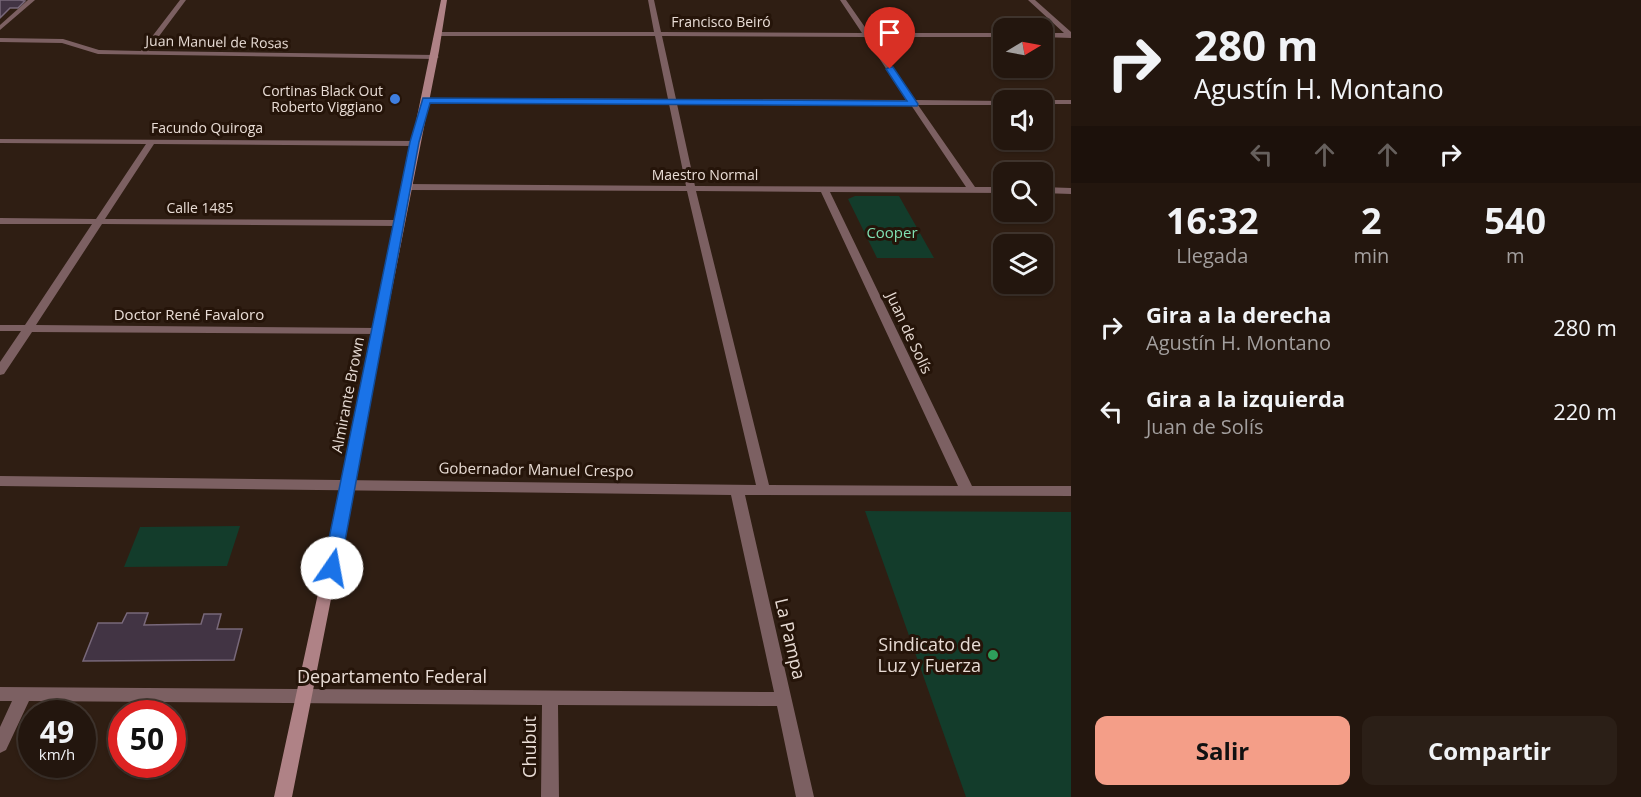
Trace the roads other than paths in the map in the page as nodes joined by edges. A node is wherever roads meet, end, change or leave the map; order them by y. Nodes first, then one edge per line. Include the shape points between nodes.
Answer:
1 (32, 0) edge
2 (183, 0) edge
3 (444, 0) edge
4 (651, 0) edge
5 (843, 0) edge
6 (1031, 0) edge
7 (0, 28) edge
8 (439, 34) junction
9 (658, 34) junction
10 (866, 34) junction
11 (993, 35) edge
12 (1053, 35) edge
13 (1071, 35) edge
14 (0, 40) edge
15 (143, 53) junction
16 (435, 57) junction
17 (426, 100) junction
18 (672, 102) junction
19 (1053, 102) edge
20 (1071, 102) edge
21 (993, 103) edge
22 (914, 104) junction
23 (0, 141) edge
24 (152, 141) junction
25 (415, 142) junction
26 (406, 187) junction
27 (691, 188) junction
28 (824, 189) junction
29 (972, 189) junction
30 (993, 190) edge
31 (1053, 190) edge
32 (1071, 191) edge
33 (0, 221) edge
34 (99, 221) junction
35 (399, 223) junction
36 (0, 328) edge
37 (28, 328) junction
38 (379, 331) junction
39 (0, 371) edge
40 (0, 481) edge
41 (350, 484) junction
42 (763, 488) junction
43 (737, 490) junction
44 (967, 490) junction
45 (1071, 491) edge
46 (0, 694) edge
47 (24, 694) junction
48 (305, 695) junction
49 (550, 697) junction
50 (784, 699) junction
51 (0, 745) edge
52 (283, 797) edge
53 (550, 797) edge
54 (805, 797) edge

1 - 7 street
2 - 15 street
3 - 8 main road, Almirante Brown
4 - 9 street
5 - 10 street
6 - 13 street
8 - 9 street, Francisco Beiró
8 - 16 main road, Almirante Brown
9 - 10 street, Francisco Beiró
9 - 18 street
10 - 11 street, Francisco Beiró
10 - 22 street
12 - 13 street
14 - 15 street, Juan Manuel de Rosas via 63,40 98,52
15 - 16 street, Juan Manuel de Rosas
16 - 17 main road, Almirante Brown
17 - 18 street
17 - 25 main road, Almirante Brown
18 - 22 street
18 - 27 street
19 - 20 street
21 - 22 street
22 - 29 street
23 - 24 street, Facundo Quiroga
24 - 25 street, Facundo Quiroga
24 - 34 street
25 - 26 main road, Almirante Brown
26 - 27 street, Maestro Normal
26 - 35 main road, Almirante Brown
27 - 28 street, Maestro Normal
27 - 42 street
28 - 29 street, Maestro Normal
28 - 44 street, Juan de Solís
29 - 30 street, Maestro Normal
31 - 32 street
33 - 34 street, Calle 1485
34 - 35 street, Calle 1485
34 - 37 street
35 - 38 main road, Almirante Brown
36 - 37 street, Doctor René Favaloro
37 - 38 street, Doctor René Favaloro
37 - 39 street
38 - 41 main road, Almirante Brown
40 - 41 street, Gobernador Manuel Crespo
41 - 43 street, Gobernador Manuel Crespo
41 - 48 main road, Almirante Brown
42 - 43 street, Gobernador Manuel Crespo
42 - 44 street, Gobernador Manuel Crespo
43 - 50 street, La Pampa
44 - 45 street, Gobernador Manuel Crespo
46 - 47 street, Departamento Federal
47 - 48 street, Departamento Federal
47 - 51 street
48 - 49 street, Departamento Federal
48 - 52 main road, Almirante Brown
49 - 50 street, Departamento Federal
49 - 53 street, Chubut
50 - 54 street, La Pampa

